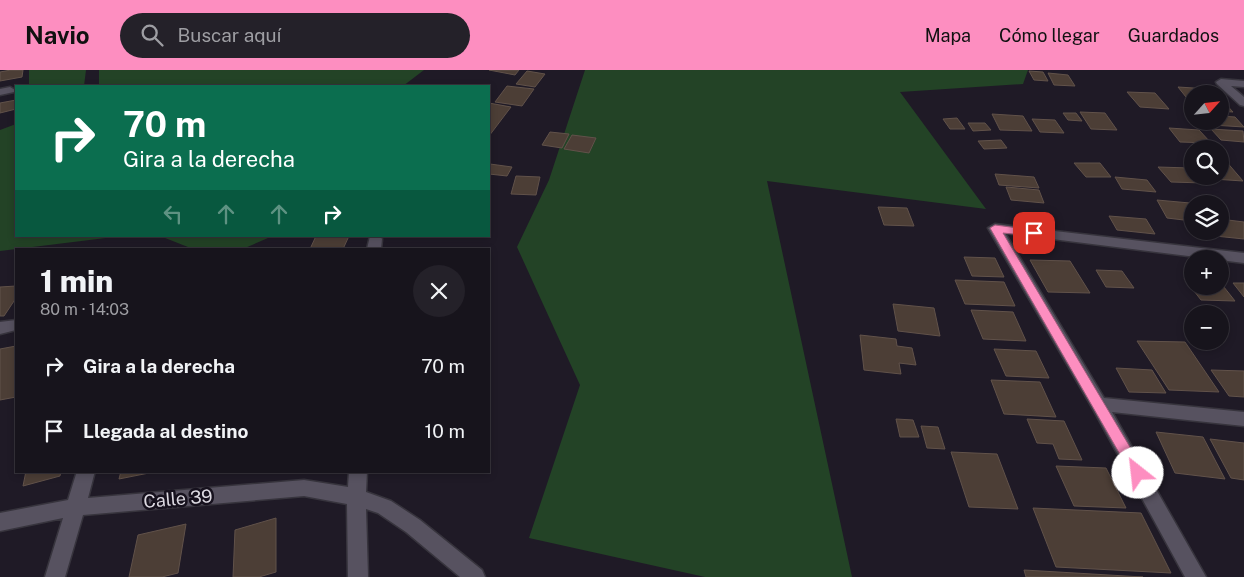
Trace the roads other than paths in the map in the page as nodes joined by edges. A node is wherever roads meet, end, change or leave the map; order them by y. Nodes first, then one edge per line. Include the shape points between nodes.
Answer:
1 (1244, 84) edge
2 (1244, 103) edge
3 (1244, 258) edge
4 (15, 325) edge
5 (0, 328) edge
6 (1099, 404) junction
7 (1244, 419) edge
8 (85, 473) edge
9 (358, 473) edge
10 (356, 497) junction
11 (76, 507) junction
12 (0, 522) edge
13 (55, 577) edge
14 (358, 577) edge
15 (474, 577) edge
16 (1196, 577) edge

1 - 2 street via 1221,82
3 - 6 street via 995,228
4 - 5 street
6 - 7 street
6 - 16 street
8 - 11 street
9 - 10 street
10 - 11 street, Calle 39 via 304,488
10 - 14 street
10 - 15 street, Calle 39 via 384,507 413,526
11 - 12 street, Calle 39
11 - 13 street

